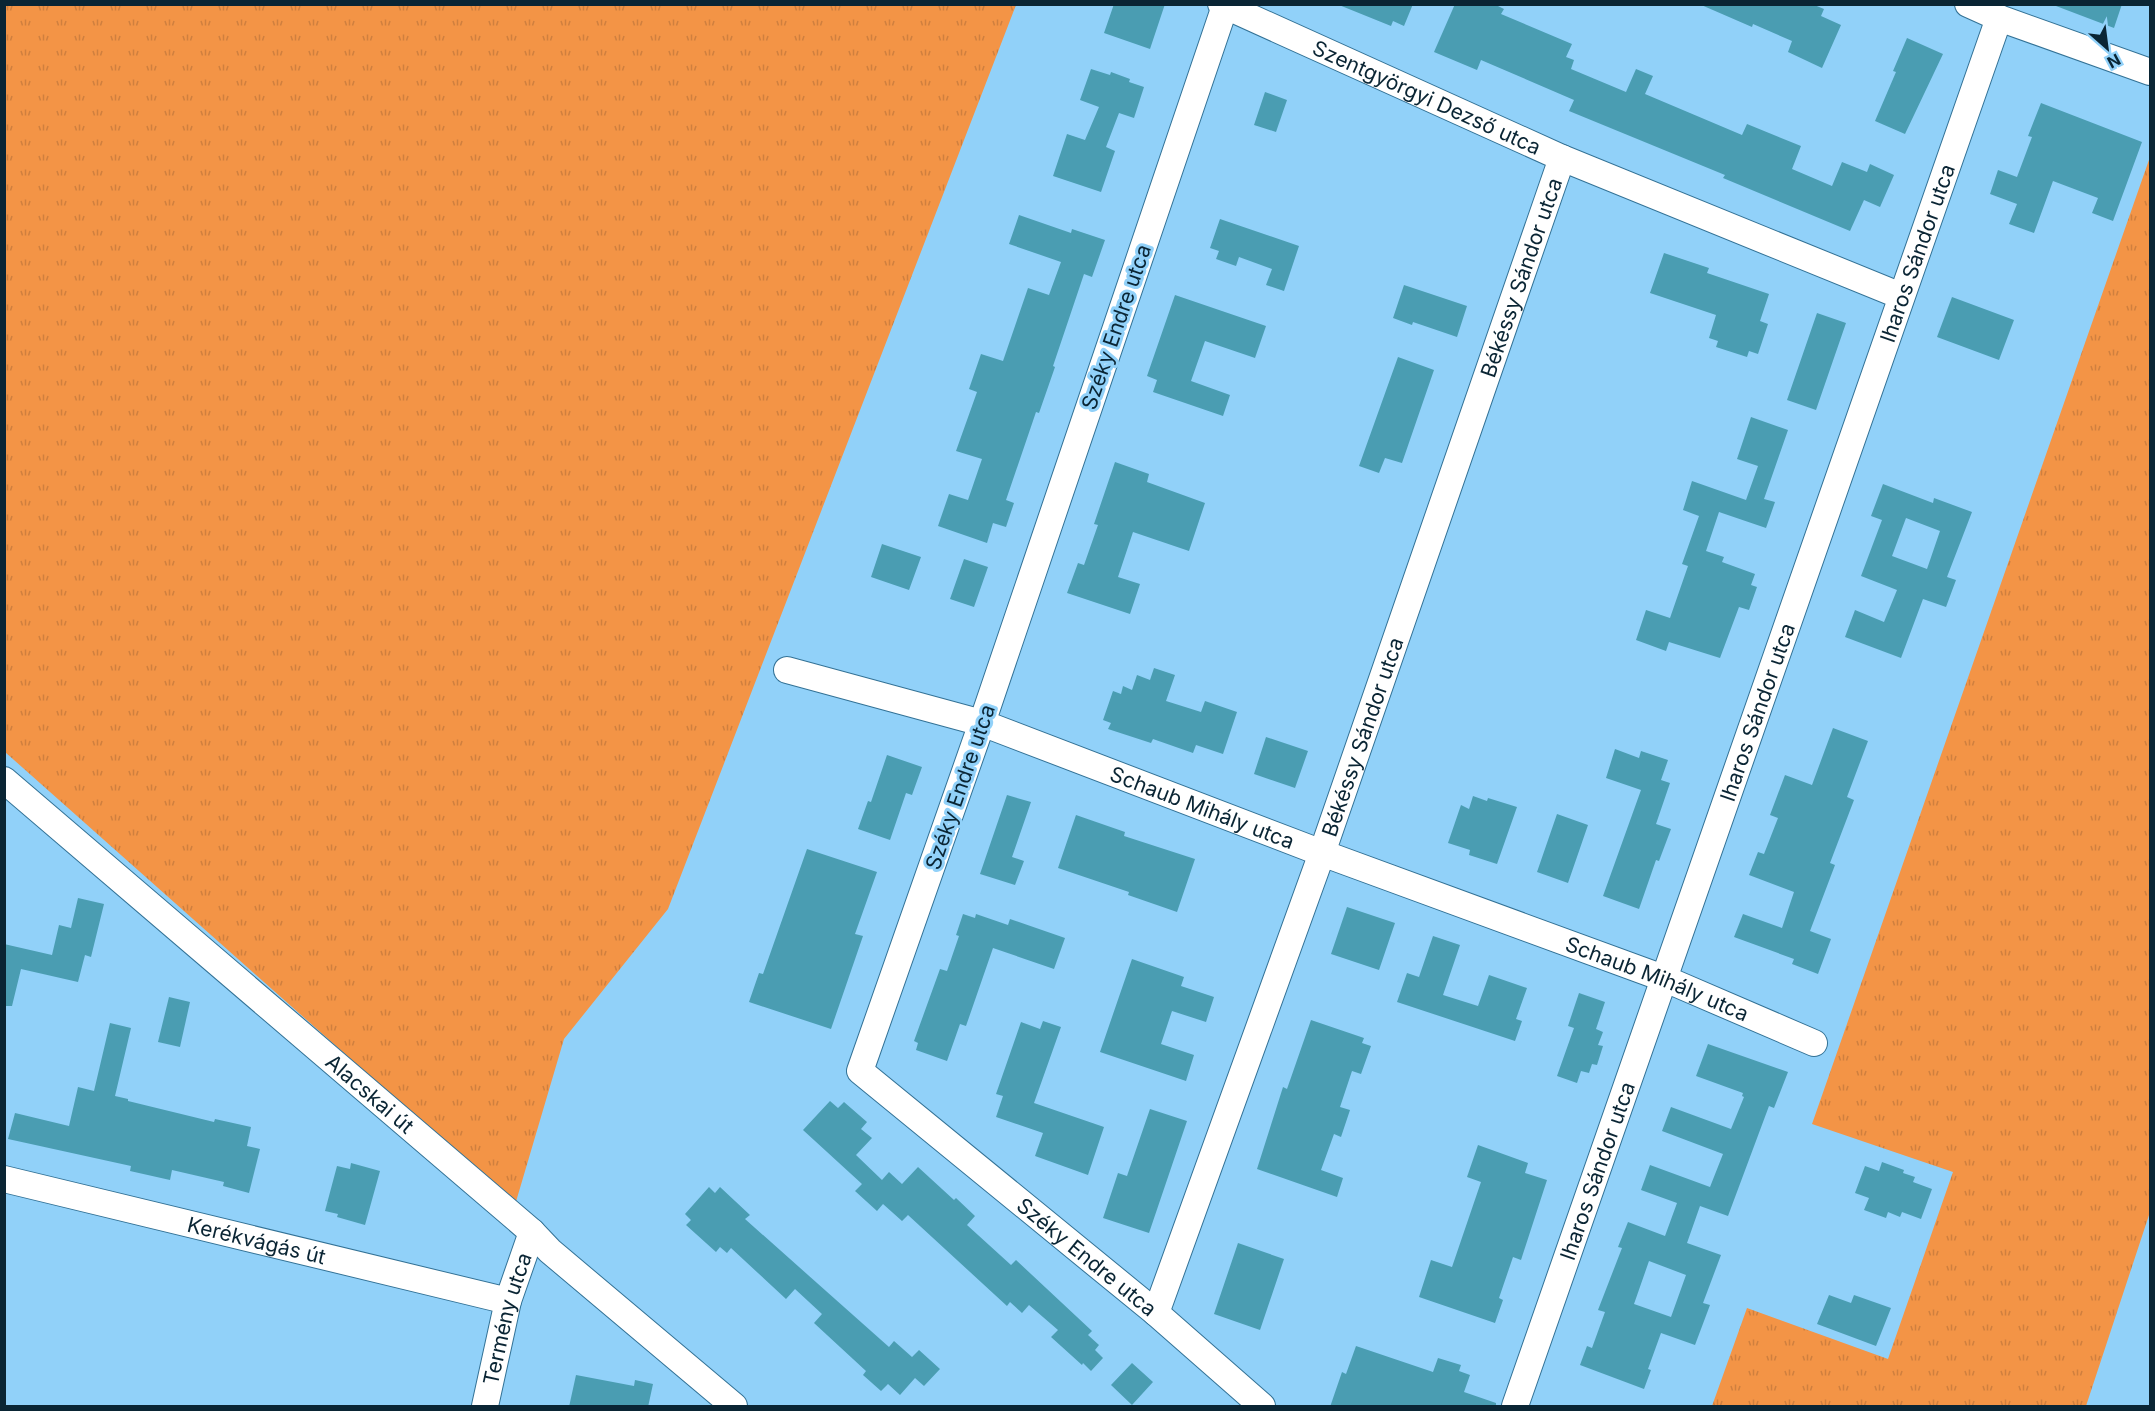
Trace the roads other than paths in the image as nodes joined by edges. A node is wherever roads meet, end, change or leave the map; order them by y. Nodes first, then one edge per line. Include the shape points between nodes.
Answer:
1 (1968, 4) edge
2 (1223, 5) edge
3 (1999, 18) junction
4 (2151, 72) edge
5 (1562, 158) junction
6 (1900, 296) junction
7 (787, 670) dead end
8 (982, 723) junction
9 (4, 780) edge
10 (1322, 853) junction
11 (1663, 978) junction
12 (1814, 1043) dead end
13 (4, 1179) edge
14 (532, 1232) junction
15 (508, 1301) junction
16 (1156, 1313) junction
17 (485, 1407) edge
18 (734, 1407) edge
19 (1262, 1407) edge
20 (1515, 1407) edge

1 - 3 street
2 - 5 street, Szentgyörgyi Dezső utca
2 - 8 street, Széky Endre utca
3 - 4 street
3 - 6 street, Iharos Sándor utca
5 - 6 street, Szentgyörgyi Dezső utca
5 - 10 street, Békéssy Sándor utca
6 - 11 street, Iharos Sándor utca
7 - 8 street, Schaub Mihály utca
8 - 10 street, Schaub Mihály utca
8 - 16 street, Széky Endre utca via 860,1071
9 - 14 street, Alacskai út
10 - 11 street, Schaub Mihály utca
10 - 16 street, Békéssy Sándor utca
11 - 12 street, Schaub Mihály utca
11 - 20 street, Iharos Sándor utca
13 - 15 street, Kerékvágás út
14 - 15 street, Termény utca
14 - 18 street, Alacskai út
15 - 17 street, Termény utca
16 - 19 street, Széky Endre utca

